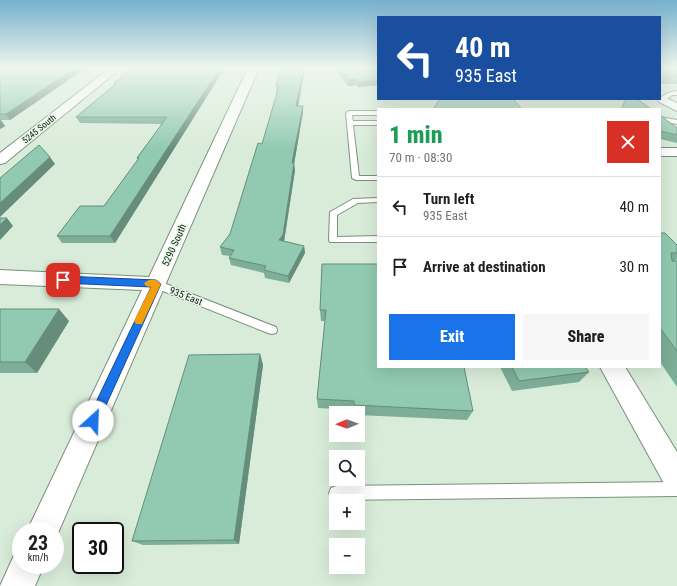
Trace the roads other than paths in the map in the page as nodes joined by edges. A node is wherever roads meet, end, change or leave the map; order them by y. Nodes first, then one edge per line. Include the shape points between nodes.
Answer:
1 (82, 95) edge
2 (242, 95) edge
3 (377, 113) edge
4 (661, 119) edge
5 (677, 122) edge
6 (377, 123) edge
7 (350, 124) junction
8 (661, 152) edge
9 (677, 152) edge
10 (0, 160) edge
11 (377, 178) edge
12 (377, 200) edge
13 (377, 239) edge
14 (0, 277) edge
15 (156, 284) junction
16 (272, 330) dead end
17 (613, 368) edge
18 (677, 479) edge
19 (677, 489) edge
20 (336, 493) dead end
21 (46, 522) edge
22 (23, 574) edge
23 (17, 586) edge

1 - 10 street, 5245 South
2 - 15 street, 5290 South
3 - 7 lane via 349,113
4 - 5 lane
6 - 7 lane
7 - 11 lane via 356,178
8 - 9 street
12 - 13 lane via 356,200 333,214 333,240
14 - 15 street, 935 East
15 - 16 lane, 935 East
15 - 21 street, 5290 South
17 - 18 street
19 - 20 lane
22 - 23 street

